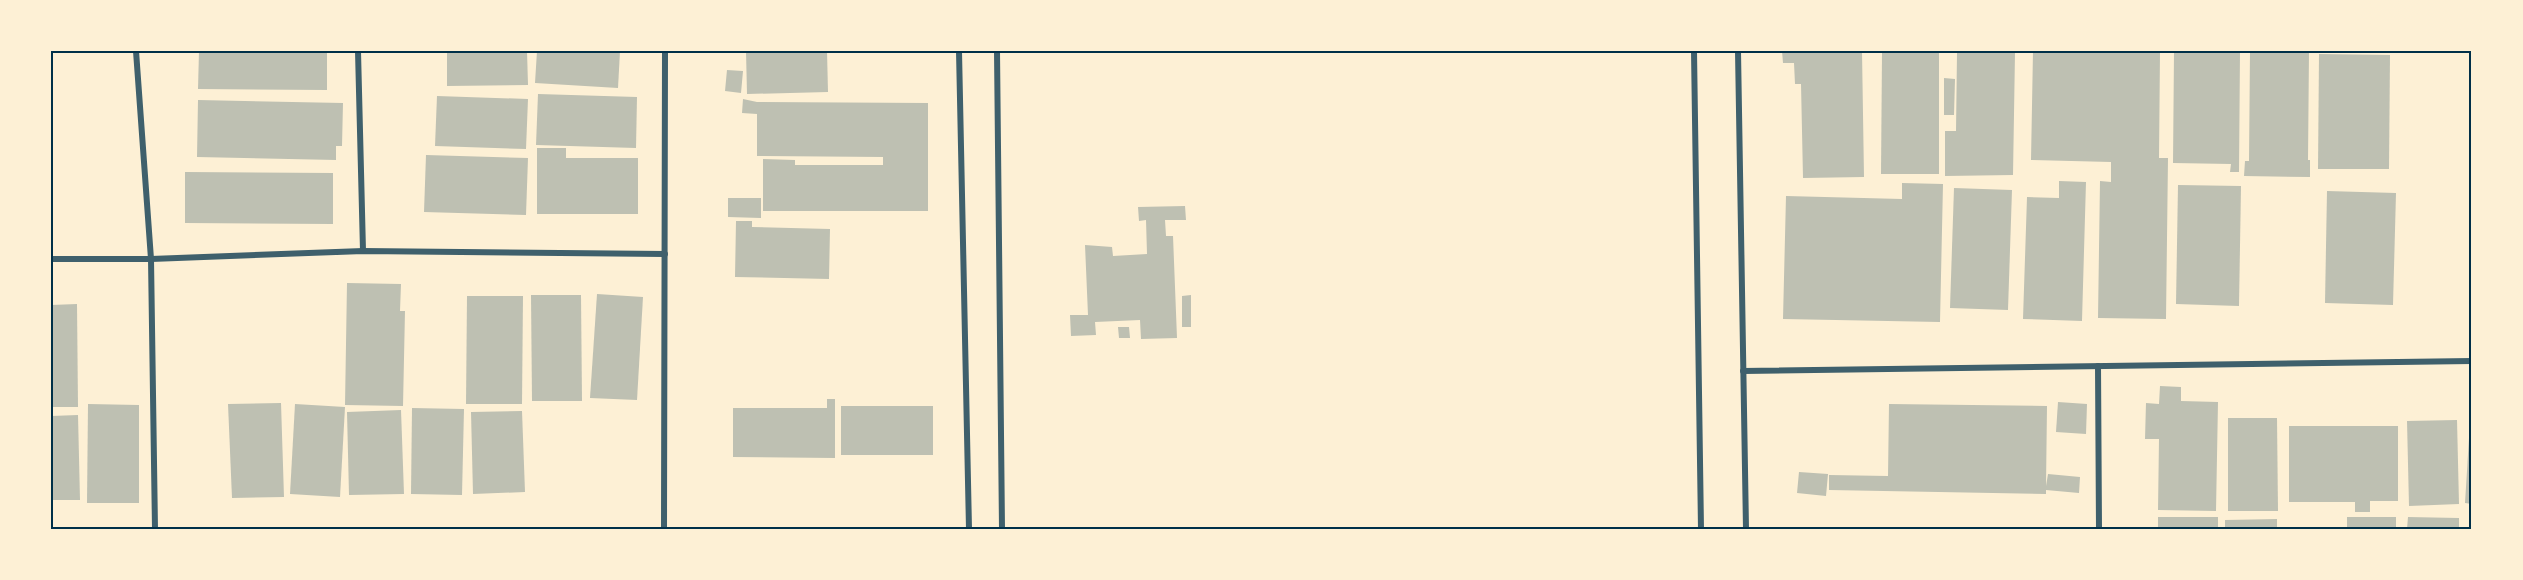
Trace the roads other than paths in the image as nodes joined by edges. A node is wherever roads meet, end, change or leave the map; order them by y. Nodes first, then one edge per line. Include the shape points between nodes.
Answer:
1 (136, 51) edge
2 (358, 51) edge
3 (665, 51) edge
4 (959, 51) edge
5 (997, 51) edge
6 (1694, 51) edge
7 (1738, 51) edge
8 (363, 251) junction
9 (665, 254) junction
10 (51, 259) edge
11 (151, 259) junction
12 (2472, 362) edge
13 (2098, 366) junction
14 (1743, 370) junction
15 (155, 529) edge
16 (664, 529) edge
17 (969, 529) edge
18 (1002, 529) edge
19 (1701, 529) edge
20 (1746, 529) edge
21 (2098, 529) edge

1 - 11 street
2 - 8 street
3 - 9 street
4 - 17 street
5 - 18 street
6 - 19 street
7 - 14 street
8 - 9 street
8 - 11 street
9 - 16 street
10 - 11 street
11 - 15 street
12 - 13 street
13 - 14 street
13 - 21 street
14 - 20 street

